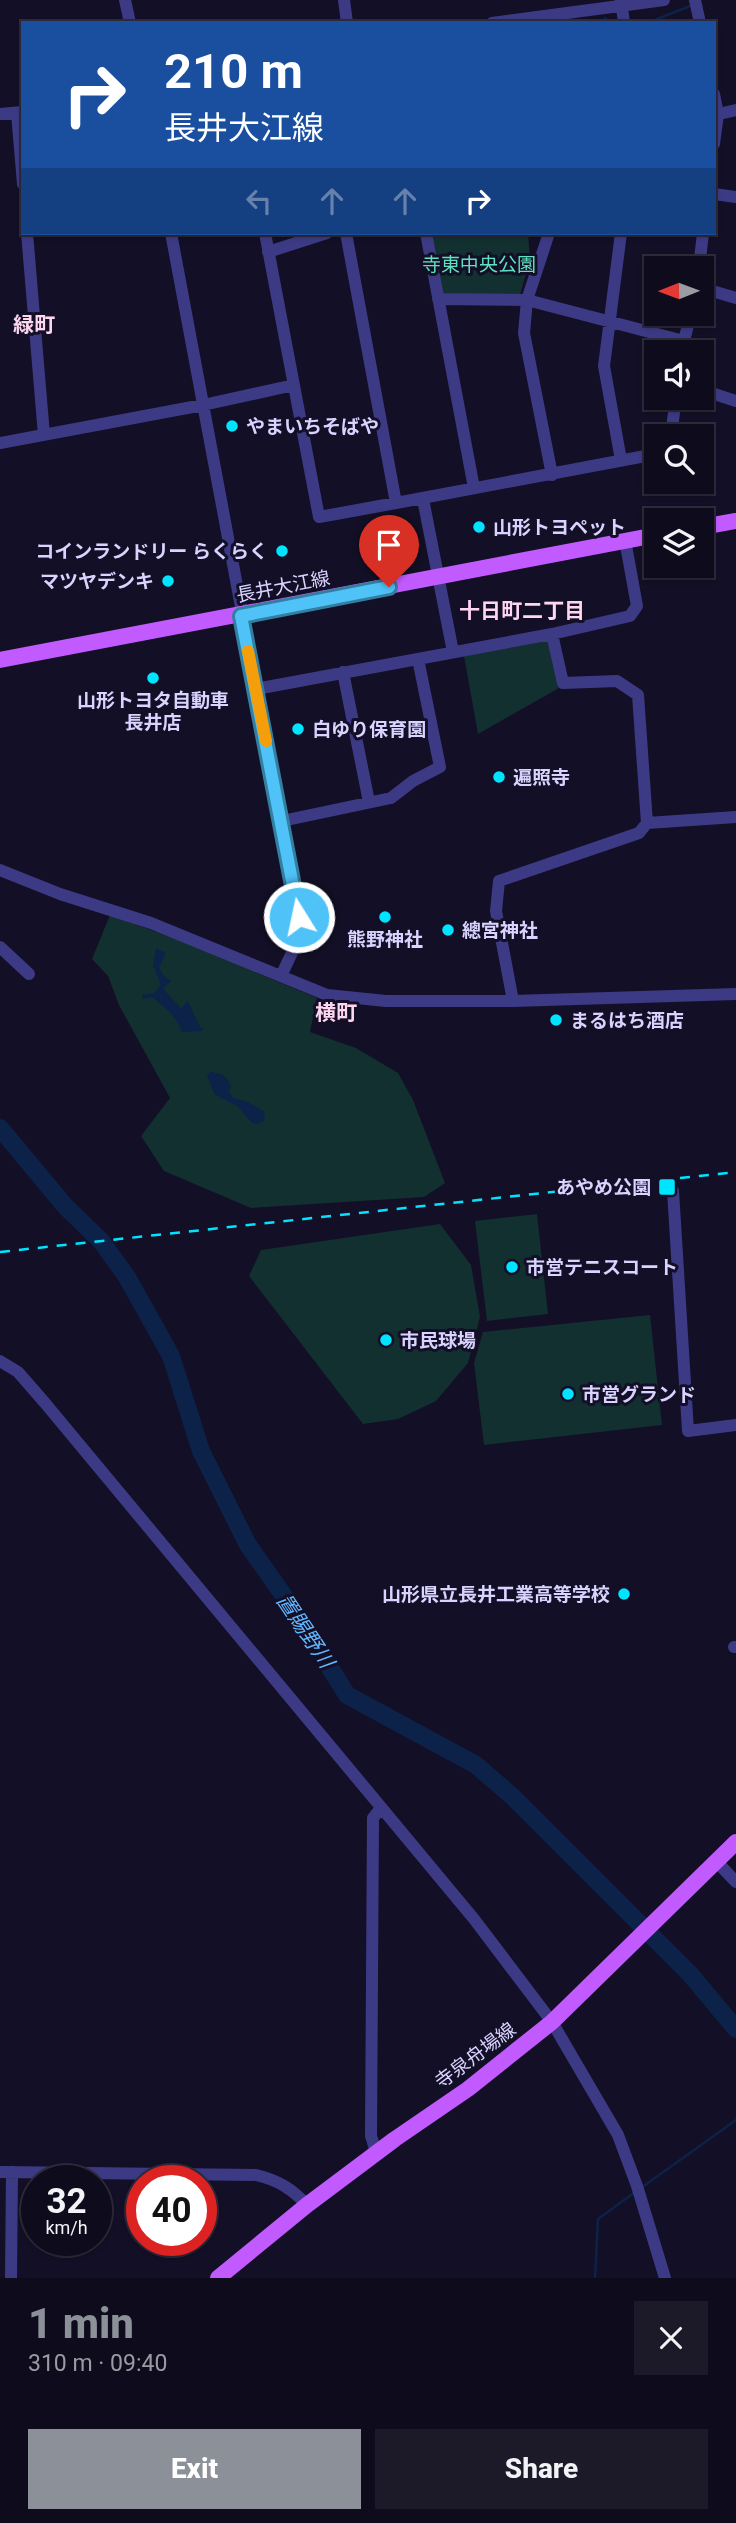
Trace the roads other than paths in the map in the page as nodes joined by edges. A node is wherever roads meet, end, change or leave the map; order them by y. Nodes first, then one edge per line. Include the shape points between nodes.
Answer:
1 (125, 0) edge
2 (344, 0) edge
3 (664, 0) edge
4 (695, 0) edge
5 (621, 3) edge
6 (543, 19) edge
7 (130, 21) edge
8 (347, 21) edge
9 (518, 21) edge
10 (624, 21) edge
11 (700, 21) edge
12 (736, 110) edge
13 (20, 112) edge
14 (0, 114) edge
15 (716, 114) edge
16 (21, 136) edge
17 (716, 194) edge
18 (736, 197) edge
19 (27, 235) edge
20 (171, 235) edge
21 (265, 235) edge
22 (321, 235) edge
23 (346, 235) edge
24 (426, 235) edge
25 (548, 235) edge
26 (621, 235) edge
27 (703, 235) edge
28 (268, 252) junction
29 (700, 256) edge
30 (714, 292) edge
31 (736, 298) edge
32 (438, 299) junction
33 (527, 300) junction
34 (611, 321) junction
35 (666, 340) edge
36 (294, 386) junction
37 (714, 394) edge
38 (736, 401) edge
39 (203, 405) junction
40 (44, 435) junction
41 (0, 443) edge
42 (644, 456) edge
43 (621, 460) junction
44 (552, 475) junction
45 (474, 488) junction
46 (423, 499) junction
47 (396, 503) junction
48 (736, 521) edge
49 (714, 525) edge
50 (644, 537) edge
51 (625, 540) junction
52 (438, 577) junction
53 (241, 616) junction
54 (552, 635) junction
55 (453, 652) junction
56 (418, 659) junction
57 (0, 660) edge
58 (343, 673) junction
59 (256, 689) junction
60 (369, 803) junction
61 (736, 817) edge
62 (282, 821) junction
63 (647, 822) junction
64 (0, 870) edge
65 (0, 947) edge
66 (29, 974) dead end
67 (281, 976) junction
68 (736, 994) edge
69 (513, 1001) junction
70 (673, 1191) dead end
71 (0, 1361) edge
72 (736, 1425) edge
73 (380, 1808) junction
74 (736, 1843) edge
75 (712, 1865) junction
76 (736, 1882) edge
77 (556, 2018) junction
78 (376, 2152) junction
79 (6, 2172) edge
80 (307, 2205) junction
81 (10, 2278) edge
82 (218, 2278) edge
83 (665, 2278) edge

1 - 7 street
2 - 8 street
3 - 5 street
4 - 11 street
5 - 6 street
5 - 10 street
6 - 9 street
12 - 15 street
13 - 14 street
13 - 16 street
17 - 18 street
19 - 40 street
20 - 39 street
21 - 28 street
22 - 28 street
23 - 47 street
24 - 32 street
25 - 33 street
26 - 34 street
27 - 29 street
28 - 36 street
30 - 31 street
32 - 33 street
32 - 45 street
33 - 34 street
33 - 44 street via 524,333
34 - 35 street
34 - 43 street via 604,366
36 - 39 street
36 - 47 street via 319,517
37 - 38 street
39 - 40 street
39 - 53 street
40 - 41 street
42 - 43 street
43 - 44 street
44 - 45 street
45 - 46 street
46 - 47 street
46 - 52 street
48 - 49 main road
50 - 51 main road, 長井大江線
51 - 52 main road, 長井大江線
51 - 54 street via 637,606 630,616
52 - 53 main road, 長井大江線
52 - 55 street
53 - 57 main road, 長井大江線
53 - 59 street
54 - 55 street
54 - 63 street via 563,684 617,681 638,695
55 - 56 street
56 - 58 street
56 - 60 street via 440,767 391,798
58 - 59 street
58 - 60 street
59 - 62 street
60 - 62 street
61 - 63 street
62 - 67 street via 299,917 297,942
63 - 69 street via 639,833 499,881 496,911
64 - 67 street via 151,923
65 - 66 street
67 - 69 street via 327,995 386,1001
68 - 69 street
70 - 72 street via 688,1431
71 - 73 street via 18,1372 45,1403
73 - 77 street
73 - 78 street via 373,1818 371,2136
74 - 75 main road, 寺泉舟場線
75 - 76 street
75 - 77 main road, 寺泉舟場線
77 - 78 main road, 寺泉舟場線 via 468,2089
77 - 83 street via 618,2135
78 - 80 main road, 寺泉舟場線
79 - 80 street via 256,2175 292,2189
79 - 81 street
80 - 82 main road, 寺泉舟場線

